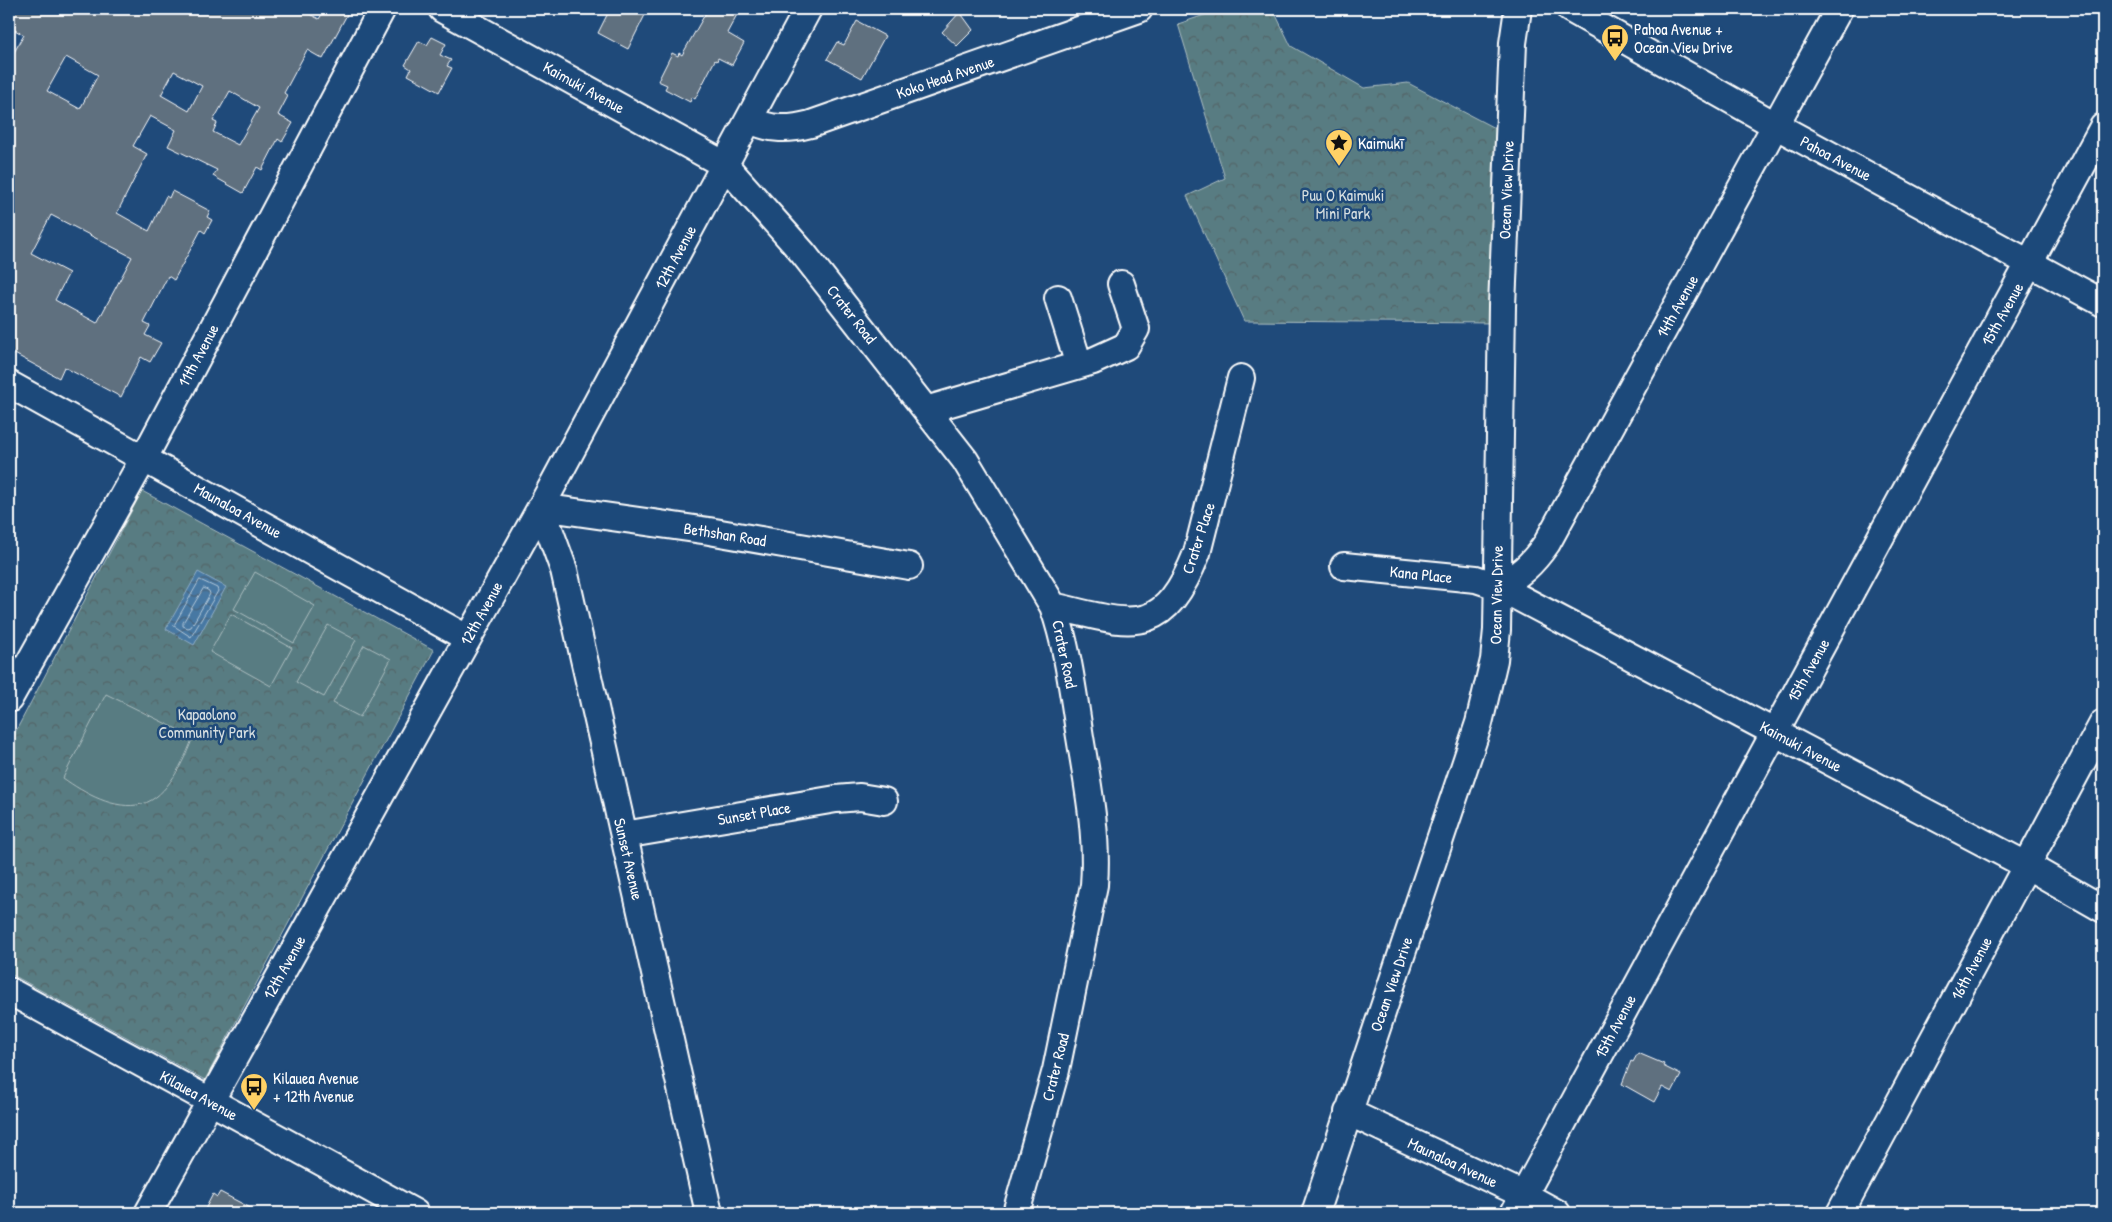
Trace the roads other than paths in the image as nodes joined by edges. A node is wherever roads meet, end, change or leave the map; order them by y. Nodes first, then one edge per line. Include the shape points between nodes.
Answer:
1 (382, 9) edge
2 (442, 9) edge
3 (808, 9) edge
4 (1139, 9) edge
5 (1518, 9) edge
6 (1570, 9) edge
7 (1839, 9) edge
8 (750, 120) junction
9 (1775, 125) junction
10 (2103, 127) edge
11 (725, 165) junction
12 (2030, 263) junction
13 (1121, 284) dead end
14 (1058, 298) dead end
15 (2103, 302) edge
16 (1079, 365) junction
17 (1241, 378) dead end
18 (9, 384) edge
19 (926, 410) junction
20 (144, 458) junction
21 (541, 506) junction
22 (909, 566) dead end
23 (1344, 566) dead end
24 (1496, 586) junction
25 (1053, 606) junction
26 (467, 638) junction
27 (9, 698) edge
28 (2103, 723) edge
29 (1774, 732) junction
30 (884, 801) dead end
31 (624, 835) junction
32 (2026, 865) junction
33 (2103, 909) edge
34 (9, 991) edge
35 (210, 1100) junction
36 (1348, 1112) junction
37 (1519, 1204) edge
38 (379, 1205) edge
39 (148, 1213) edge
40 (415, 1213) edge
41 (709, 1213) edge
42 (1016, 1213) edge
43 (1315, 1213) edge
44 (1557, 1213) edge
45 (1840, 1213) edge

1 - 20 street, 11th Avenue
2 - 11 street, Kaimuki Avenue
3 - 8 street, 12th Avenue
4 - 8 street, Koko Head Avenue via 811,124 779,129
5 - 24 street, Ocean View Drive via 1512,43
6 - 9 street, Pahoa Avenue
7 - 9 street, 14th Avenue
8 - 11 street, 12th Avenue
9 - 12 street, Pahoa Avenue
9 - 24 street, 14th Avenue via 1547,543 1528,567 1513,579
10 - 12 street, 15th Avenue
11 - 19 street, Crater Road via 804,253
11 - 21 street, 12th Avenue
12 - 15 street, Pahoa Avenue
12 - 29 street, 15th Avenue
13 - 16 street via 1136,329 1126,346
14 - 16 street
16 - 19 street
17 - 25 street, Crater Place via 1197,553 1177,594 1163,610 1130,622
18 - 20 street, Maunaloa Avenue
19 - 25 street, Crater Road via 965,460
20 - 26 street, Maunaloa Avenue
20 - 27 street, 11th Avenue
21 - 22 street, Bethshan Road
21 - 26 street, 12th Avenue
21 - 31 street, Sunset Avenue via 564,570
23 - 24 street, Kana Place via 1476,579
24 - 29 street, Kaimuki Avenue
24 - 36 street, Ocean View Drive via 1494,660 1479,723
25 - 42 street, Crater Road via 1068,656 1096,858 1094,885 1056,1070
26 - 35 street, 12th Avenue
28 - 32 street, 16th Avenue
29 - 32 street, Kaimuki Avenue
29 - 37 street, 15th Avenue
30 - 31 street, Sunset Place via 860,797 836,799
31 - 41 street, Sunset Avenue
32 - 33 street, Kaimuki Avenue
32 - 45 street, 16th Avenue
34 - 35 street, Kilauea Avenue
35 - 38 street, Kilauea Avenue
35 - 39 street, 12th Avenue
36 - 37 street, Maunaloa Avenue
36 - 43 street, Ocean View Drive
37 - 44 street, Maunaloa Avenue
38 - 40 street, Kilauea Avenue

